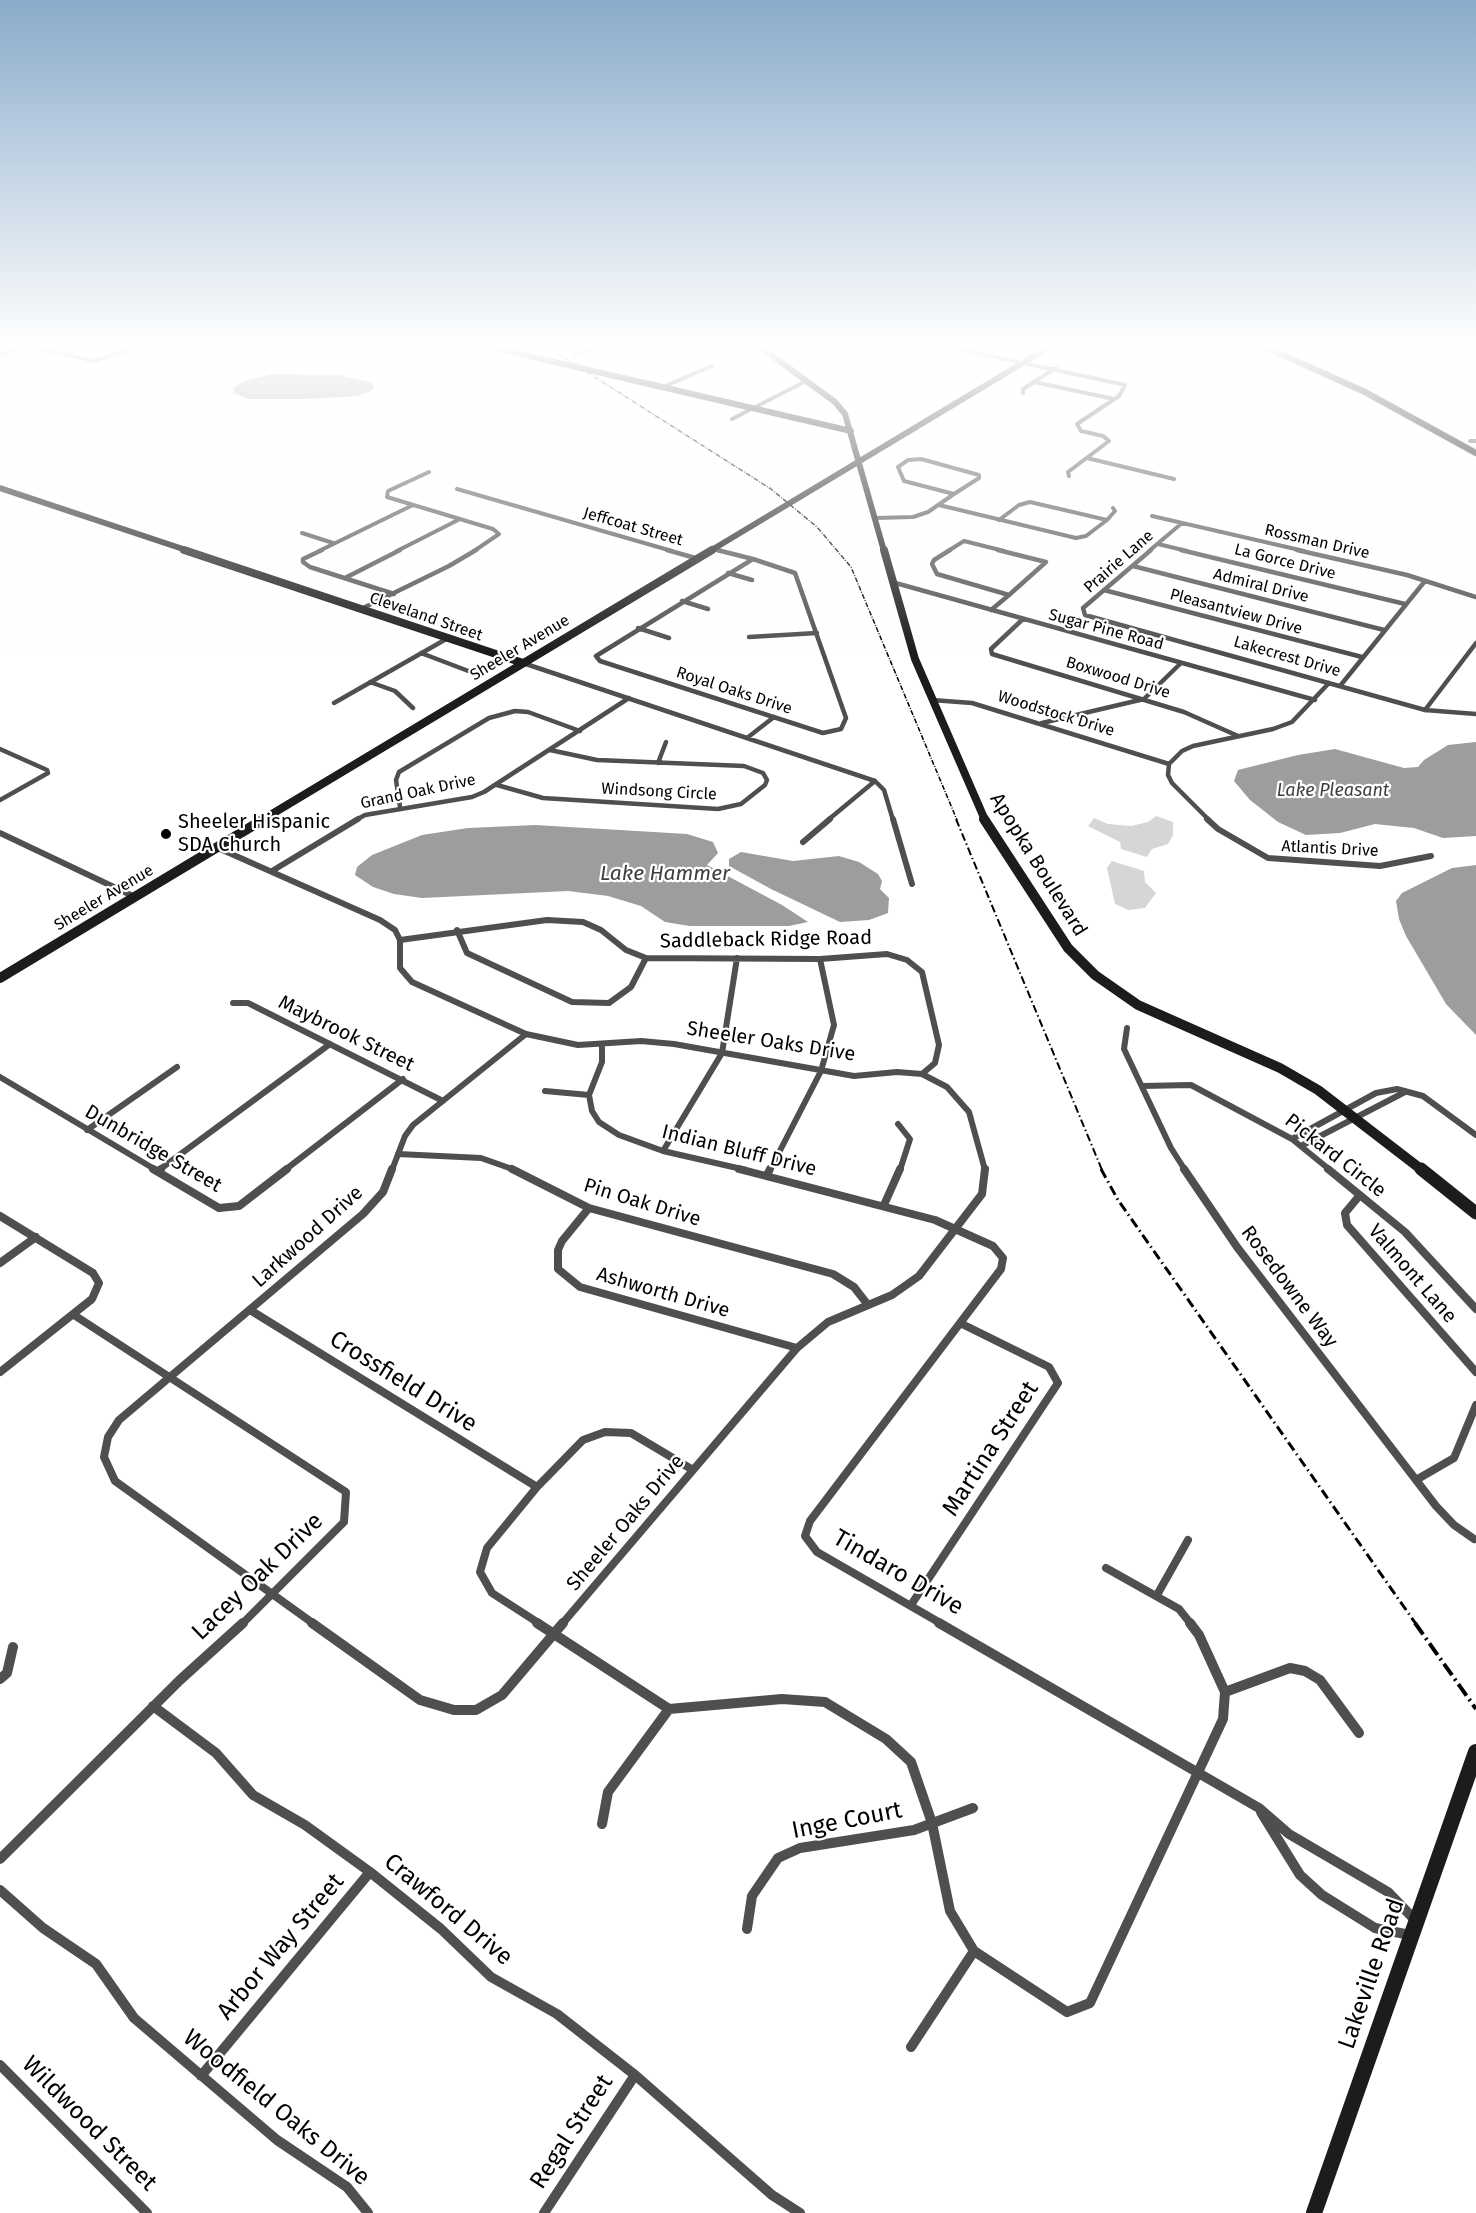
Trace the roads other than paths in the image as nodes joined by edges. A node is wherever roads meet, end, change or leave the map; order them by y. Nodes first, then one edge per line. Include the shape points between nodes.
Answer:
1 (855, 446) edge
2 (886, 446) edge
3 (1103, 446) edge
4 (1087, 458) junction
5 (860, 462) junction
6 (429, 472) dead end
7 (1069, 476) dead end
8 (1174, 480) dead end
9 (0, 488) edge
10 (457, 489) dead end
11 (954, 494) junction
12 (939, 505) junction
13 (413, 506) junction
14 (1113, 508) dead end
15 (1152, 516) dead end
16 (875, 518) junction
17 (460, 519) junction
18 (999, 520) junction
19 (1107, 520) junction
20 (1182, 523) junction
21 (302, 533) dead end
22 (333, 543) junction
23 (1158, 544) junction
24 (714, 549) junction
25 (699, 559) junction
26 (753, 559) junction
27 (1133, 566) junction
28 (728, 573) junction
29 (345, 578) junction
30 (752, 580) dead end
31 (1425, 581) junction
32 (892, 582) junction
33 (1104, 590) junction
34 (394, 594) junction
35 (1009, 595) junction
36 (1476, 597) edge
37 (682, 601) junction
38 (1406, 604) junction
39 (361, 609) junction
40 (708, 609) dead end
41 (991, 610) junction
42 (1092, 618) joint
43 (1023, 619) junction
44 (638, 628) junction
45 (1384, 630) junction
46 (817, 633) junction
47 (749, 637) dead end
48 (448, 638) junction
49 (669, 638) dead end
50 (1476, 643) edge
51 (421, 653) junction
52 (1362, 657) junction
53 (1465, 658) junction
54 (1476, 661) edge
55 (523, 663) junction
56 (1181, 663) junction
57 (471, 672) dead end
58 (370, 682) junction
59 (1329, 683) junction
60 (1340, 686) junction
61 (629, 698) junction
62 (1144, 699) junction
63 (932, 700) junction
64 (1314, 700) junction
65 (334, 703) dead end
66 (413, 708) dead end
67 (1425, 710) junction
68 (1476, 714) edge
69 (774, 717) junction
70 (1041, 724) junction
71 (580, 731) junction
72 (1238, 736) junction
73 (747, 738) junction
74 (666, 742) dead end
75 (0, 749) edge
76 (550, 750) junction
77 (658, 762) junction
78 (1169, 764) junction
79 (875, 781) junction
80 (496, 785) junction
81 (0, 800) edge
82 (400, 807) junction
83 (0, 833) edge
84 (803, 842) dead end
85 (218, 848) junction
86 (1431, 856) dead end
87 (272, 871) junction
88 (912, 884) dead end
89 (135, 897) junction
90 (458, 930) junction
91 (400, 940) junction
92 (646, 958) junction
93 (736, 958) junction
94 (820, 959) junction
95 (0, 978) edge
96 (233, 1003) dead end
97 (1127, 1028) dead end
98 (526, 1035) junction
99 (330, 1044) junction
100 (602, 1044) junction
101 (722, 1053) junction
102 (177, 1067) dead end
103 (821, 1071) junction
104 (922, 1074) junction
105 (0, 1077) edge
106 (403, 1079) junction
107 (1143, 1086) junction
108 (545, 1091) dead end
109 (1411, 1091) junction
110 (589, 1095) junction
111 (443, 1101) junction
112 (1346, 1110) junction
113 (1356, 1117) junction
114 (898, 1124) dead end
115 (87, 1130) junction
116 (1476, 1135) edge
117 (1292, 1139) junction
118 (1301, 1146) junction
119 (663, 1151) junction
120 (398, 1154) junction
121 (158, 1171) junction
122 (767, 1175) junction
123 (1360, 1195) junction
124 (884, 1204) junction
125 (589, 1208) junction
126 (1476, 1213) edge
127 (0, 1216) edge
128 (954, 1229) junction
129 (36, 1237) junction
130 (0, 1263) edge
131 (868, 1305) junction
132 (1476, 1309) edge
133 (250, 1310) junction
134 (74, 1316) junction
135 (960, 1323) junction
136 (797, 1348) junction
137 (0, 1372) edge
138 (1476, 1372) edge
139 (168, 1378) junction
140 (1476, 1405) edge
141 (693, 1470) junction
142 (1416, 1480) junction
143 (537, 1487) junction
144 (1474, 1539) dead end
145 (1188, 1540) dead end
146 (1106, 1568) dead end
147 (271, 1594) junction
148 (1157, 1595) junction
149 (911, 1605) junction
150 (556, 1634) junction
151 (14, 1647) dead end
152 (0, 1679) edge
153 (1225, 1692) junction
154 (153, 1706) junction
155 (669, 1709) junction
156 (1359, 1733) dead end
157 (1476, 1752) edge
158 (1200, 1772) junction
159 (973, 1808) dead end
160 (1258, 1808) junction
161 (932, 1823) junction
162 (602, 1824) dead end
163 (0, 1859) edge
164 (370, 1872) junction
165 (0, 1890) edge
166 (1413, 1928) junction
167 (747, 1929) dead end
168 (974, 1951) junction
169 (911, 2047) dead end
170 (0, 2065) edge
171 (634, 2075) junction
172 (201, 2076) junction
173 (147, 2213) edge
174 (368, 2213) edge
175 (544, 2213) edge
176 (800, 2213) edge
177 (1314, 2213) edge

1 - 5 street, Apopka Boulevard
2 - 5 street, Sheeler Avenue
3 - 4 street
4 - 7 street via 1068,472
4 - 8 street
5 - 16 street, Apopka Boulevard
5 - 24 street, Sheeler Avenue
6 - 13 street via 386,494
9 - 39 street, Cleveland Street
10 - 25 street, Jeffcoat Street
11 - 11 street via 904,481 898,467 908,460 921,459 980,475
11 - 12 street
12 - 16 street via 913,517
12 - 18 street
13 - 17 street
13 - 22 street
14 - 19 street via 1115,511
15 - 20 street, Rossman Drive
16 - 32 street, Apopka Boulevard
17 - 29 street
17 - 34 street via 499,534
18 - 19 street via 1076,538 1086,536
18 - 19 street via 1019,504 1030,502
20 - 23 street, Prairie Lane
20 - 31 street, Rossman Drive
21 - 22 street
22 - 29 street via 303,562
23 - 27 street, Prairie Lane
23 - 38 street, La Gorce Drive
24 - 25 street, Sheeler Avenue
24 - 26 street, Royal Oaks Drive
25 - 55 street, Sheeler Avenue
26 - 28 street, Royal Oaks Drive
26 - 46 street, Royal Oaks Drive via 795,573
27 - 33 street, Prairie Lane
27 - 45 street, Admiral Drive
28 - 30 street
28 - 37 street, Royal Oaks Drive
29 - 34 street
31 - 36 street, Rossman Drive
31 - 38 street
32 - 41 street, Sugar Pine Road
32 - 63 street, Apopka Boulevard via 908,639
33 - 42 street, Prairie Lane via 1083,608 1085,615
33 - 52 street, Pleasantview Drive
34 - 39 street
35 - 35 street via 1046,562 964,541 932,564 937,574
35 - 41 street
37 - 40 street
37 - 44 street, Royal Oaks Drive
38 - 45 street
39 - 48 street, Cleveland Street
41 - 43 street, Sugar Pine Road
42 - 59 street, Lakecrest Drive
43 - 56 street, Sugar Pine Road
43 - 62 street, Boxwood Drive via 991,649 992,654
44 - 49 street
44 - 69 street, Royal Oaks Drive via 596,656 600,661
45 - 52 street
46 - 47 street
46 - 69 street, Royal Oaks Drive via 846,723 833,733 823,733
48 - 51 street
48 - 55 street, Cleveland Street
50 - 53 street
51 - 57 street
51 - 58 street
52 - 60 street
53 - 54 street
53 - 67 street
55 - 61 street, Cleveland Street
55 - 85 street, Sheeler Avenue
56 - 62 street
56 - 64 street, Sugar Pine Road
58 - 65 street
58 - 66 street via 395,691
59 - 60 street, Lakecrest Drive
59 - 64 street
60 - 67 street, Lakecrest Drive
61 - 71 street, Grand Oak Drive
61 - 73 street, Cleveland Street
62 - 70 street
62 - 72 street, Boxwood Drive via 1212,722
63 - 70 street, Woodstock Drive via 972,702
63 - 112 street, Apopka Boulevard via 987,825 1060,938 1078,959 1138,1005 1280,1068
64 - 72 street via 1292,722
67 - 68 street, Lakecrest Drive
69 - 73 street
70 - 78 street, Woodstock Drive
71 - 76 street, Grand Oak Drive
71 - 82 street via 528,712 489,718 399,772 396,780
72 - 78 street via 1193,746
73 - 79 street, Cleveland Street
74 - 77 street
75 - 81 street via 48,773
76 - 77 street, Windsong Circle via 583,758
76 - 80 street, Grand Oak Drive
77 - 80 street, Windsong Circle via 744,766 763,773 767,780 741,804 717,809 551,799
78 - 86 street, Atlantis Drive via 1168,775 1183,797 1218,829 1264,857 1380,866
79 - 84 street
79 - 88 street via 884,790
80 - 82 street, Grand Oak Drive via 472,796
82 - 87 street, Grand Oak Drive via 350,822
83 - 89 street
85 - 87 street
85 - 89 street, Sheeler Avenue
87 - 91 street via 381,920 395,930
89 - 95 street, Sheeler Avenue
90 - 91 street, Saddleback Ridge Road
90 - 92 street, Saddleback Ridge Road via 547,920 583,922
90 - 92 street via 467,952 572,1002 609,1003 631,987
91 - 98 street, Sheeler Oaks Drive via 400,968 412,982
92 - 93 street, Saddleback Ridge Road
93 - 94 street, Saddleback Ridge Road
93 - 101 street
94 - 103 street via 834,1025
94 - 104 street, Saddleback Ridge Road via 887,954 907,960 922,972 939,1045 935,1063
96 - 99 street, Maybrook Street via 248,1003
97 - 107 street, Rosedowne Way via 1124,1049
98 - 100 street, Sheeler Oaks Drive via 578,1045
98 - 111 street, Larkwood Drive
99 - 106 street, Maybrook Street
99 - 121 street
100 - 101 street, Sheeler Oaks Drive via 641,1041
100 - 110 street via 602,1062
101 - 103 street, Sheeler Oaks Drive
101 - 119 street
102 - 115 street
103 - 104 street, Sheeler Oaks Drive via 854,1076
103 - 122 street
104 - 128 street, Sheeler Oaks Drive via 947,1087 969,1112 986,1170 982,1194
105 - 115 street, Dunbridge Street
106 - 111 street, Maybrook Street
106 - 121 street, Dunbridge Street via 238,1206 219,1208
107 - 117 street, Pickard Circle via 1191,1086
107 - 142 street, Rosedowne Way via 1172,1148 1237,1247
108 - 110 street
109 - 112 street via 1376,1093
109 - 113 street
109 - 116 street via 1424,1096
110 - 119 street, Indian Bluff Drive via 599,1122 619,1135
111 - 120 street, Larkwood Drive via 413,1125
112 - 113 street, Apopka Boulevard
112 - 117 street
113 - 118 street
113 - 126 street, Apopka Boulevard
114 - 124 street via 910,1139
115 - 121 street, Dunbridge Street
117 - 118 street, Pickard Circle
118 - 123 street, Pickard Circle
119 - 122 street, Indian Bluff Drive
120 - 125 street, Pin Oak Drive via 481,1158 501,1163
120 - 133 street, Larkwood Drive via 383,1192 363,1214
122 - 124 street, Indian Bluff Drive
123 - 132 street, Pickard Circle via 1437,1264
123 - 138 street, Valmont Lane via 1345,1213 1347,1225
124 - 128 street, Indian Bluff Drive
125 - 131 street, Pin Oak Drive via 832,1274 854,1287
125 - 136 street, Ashworth Drive via 558,1250 558,1269 580,1287
127 - 129 street
128 - 131 street, Sheeler Oaks Drive via 919,1276
128 - 135 street, Tindaro Drive via 993,1246 1003,1258 1001,1269
129 - 130 street
129 - 134 street via 93,1273 99,1283 92,1299
131 - 136 street, Sheeler Oaks Drive via 828,1322
133 - 139 street, Larkwood Drive
133 - 143 street, Crossfield Drive
134 - 137 street
134 - 139 street, Lacey Oak Drive
135 - 149 street, Martina Street via 1049,1367 1058,1383
135 - 149 street, Tindaro Drive via 810,1521 805,1536 817,1552
136 - 141 street, Sheeler Oaks Drive
139 - 147 street, Larkwood Drive via 119,1420 108,1437 104,1456 115,1481
139 - 147 street, Lacey Oak Drive via 346,1492 344,1522
140 - 142 street via 1454,1458
141 - 143 street via 631,1433 605,1432 583,1440
141 - 150 street, Sheeler Oaks Drive
142 - 144 street, Rosedowne Way via 1454,1525
143 - 150 street via 487,1548 480,1572 492,1593
145 - 148 street
146 - 148 street
147 - 150 street, Sheeler Oaks Drive via 420,1700 454,1710 476,1710 502,1695
147 - 154 street, Lacey Oak Drive
148 - 153 street via 1179,1609 1199,1635
149 - 158 street, Tindaro Drive
150 - 155 street
151 - 152 street via 7,1673
153 - 156 street via 1290,1668 1305,1671 1320,1680
153 - 158 street via 1223,1719
154 - 163 street, Lacey Oak Drive
154 - 164 street, Crawford Drive via 216,1753 253,1795 305,1825
155 - 161 street via 782,1699 825,1702 886,1739 911,1762
155 - 162 street via 608,1792
157 - 166 street, Lakeville Road
158 - 160 street, Tindaro Drive
158 - 168 street via 1090,2004 1067,2012
159 - 161 street, Inge Court
160 - 166 street, Tindaro Drive via 1289,1834 1388,1892
160 - 166 street, Tindaro Drive via 1300,1875 1323,1895 1375,1928
161 - 167 street, Inge Court via 914,1830 800,1848 778,1858 753,1896
161 - 168 street via 950,1911
164 - 171 street, Crawford Drive via 441,1929 491,1977 557,2014
164 - 172 street, Arbor Way Street
165 - 172 street, Woodfield Oaks Drive via 43,1928 96,1964 134,2018
166 - 177 street, Lakeville Road
168 - 169 street
170 - 173 street, Wildwood Street
171 - 175 street, Regal Street
171 - 176 street, Crawford Drive via 772,2195
172 - 174 street, Woodfield Oaks Drive via 277,2140 347,2187

